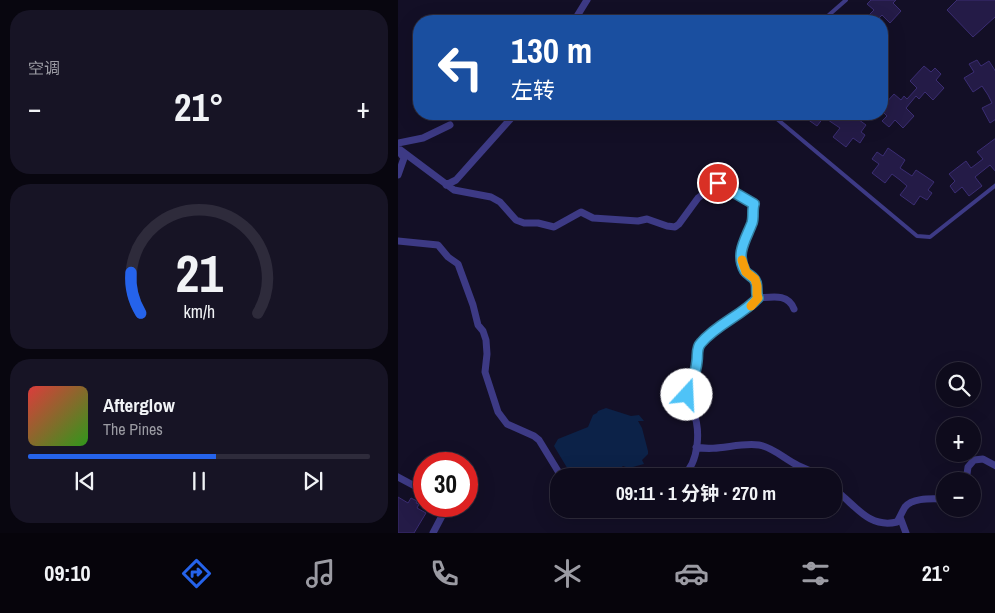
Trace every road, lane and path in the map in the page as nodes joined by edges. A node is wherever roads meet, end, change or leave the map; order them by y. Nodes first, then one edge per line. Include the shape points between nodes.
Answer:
1 (587, 0) edge
2 (846, 0) edge
3 (578, 15) edge
4 (829, 15) edge
5 (510, 120) edge
6 (779, 120) edge
7 (450, 125) dead end
8 (398, 143) edge
9 (398, 149) edge
10 (398, 175) edge
11 (446, 185) junction
12 (996, 185) edge
13 (398, 241) edge
14 (758, 298) junction
15 (794, 308) dead end
16 (696, 448) junction
17 (996, 466) edge
18 (556, 468) edge
19 (690, 468) edge
20 (804, 468) edge
21 (967, 472) edge
22 (398, 476) edge
23 (413, 485) edge
24 (842, 496) edge
25 (936, 499) edge
26 (441, 517) edge
27 (900, 518) junction
28 (433, 533) edge
29 (906, 533) edge

1 - 3 street
2 - 4 lane
5 - 11 street via 456,180
6 - 12 lane via 917,236 930,237
7 - 8 street via 423,138
9 - 10 street via 404,158
9 - 11 street
11 - 14 street via 458,192 491,196 516,220 524,223 557,227 581,212 599,218 648,220 672,227 679,224 703,193 721,184 754,204 753,220 741,253 746,272 755,279
13 - 18 street via 438,245 458,264 486,340 485,372 498,412 507,424 539,440
14 - 15 street via 780,296
14 - 16 street via 747,309 719,326 698,348 696,371 687,395 694,413
16 - 19 street
16 - 20 street via 761,445
17 - 21 street via 983,459 974,460
22 - 23 street
24 - 27 street via 877,523 894,523
25 - 27 street via 909,504
26 - 28 street
27 - 29 street

